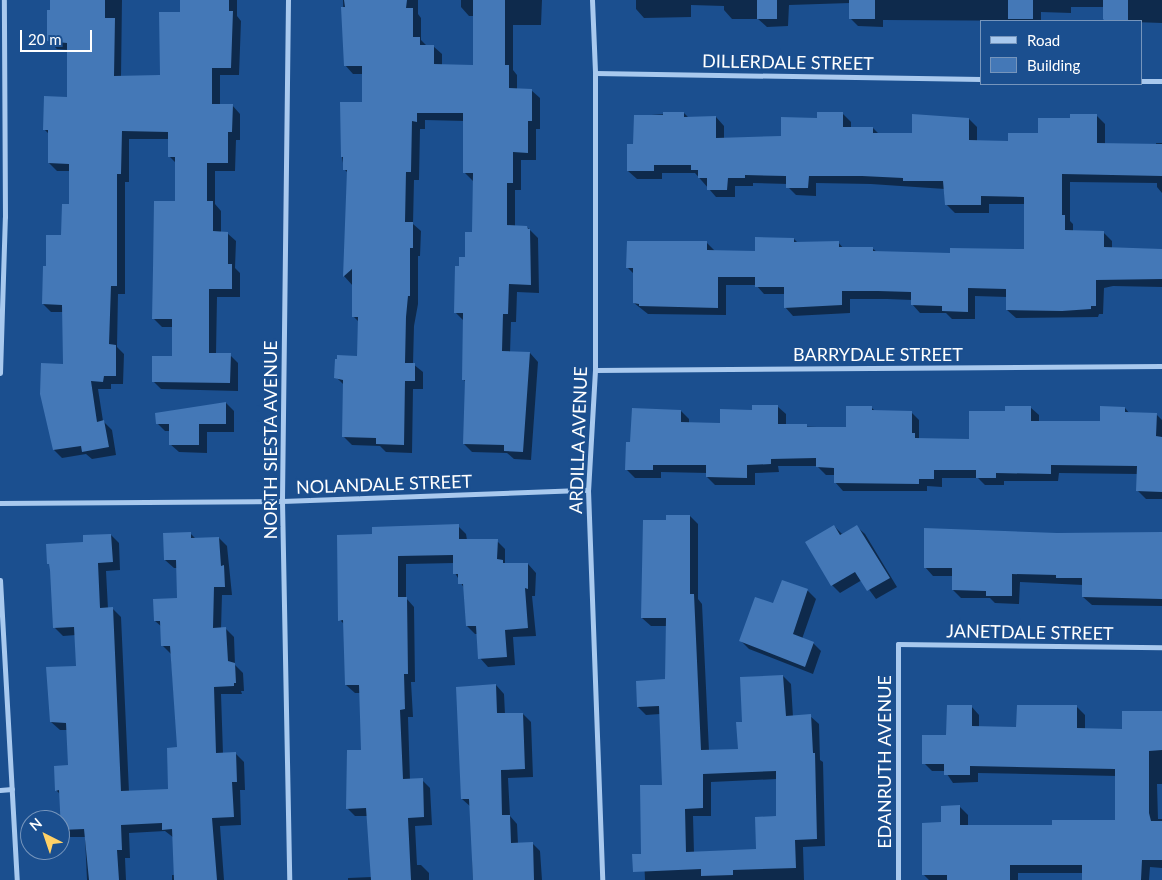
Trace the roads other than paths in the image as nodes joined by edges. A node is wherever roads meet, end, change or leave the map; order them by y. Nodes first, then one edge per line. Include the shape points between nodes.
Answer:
1 (4, 0) edge
2 (288, 0) edge
3 (592, 0) edge
4 (595, 73) junction
5 (980, 78) edge
6 (1142, 81) edge
7 (1162, 81) edge
8 (3, 217) edge
9 (1162, 366) edge
10 (595, 370) junction
11 (0, 373) edge
12 (588, 490) junction
13 (282, 501) junction
14 (0, 503) edge
15 (0, 580) edge
16 (898, 644) joint
17 (1162, 647) edge
18 (12, 789) junction
19 (0, 790) edge
20 (17, 880) edge
21 (289, 880) edge
22 (602, 880) edge
23 (898, 880) edge

1 - 8 street
2 - 13 street, NORTH SIESTA AVENUE
3 - 4 street, ARDILLA AVENUE
4 - 5 street, DILLERDALE STREET
4 - 10 street, ARDILLA AVENUE
6 - 7 street
8 - 11 street
9 - 10 street, BARRYDALE STREET
10 - 12 street, ARDILLA AVENUE
12 - 13 street, NOLANDALE STREET
12 - 22 street, ARDILLA AVENUE
13 - 14 street, NOLANDALE STREET
13 - 21 street, NORTH SIESTA AVENUE
15 - 18 street
16 - 17 street, JANETDALE STREET
16 - 23 street, EDANRUTH AVENUE
18 - 19 street
18 - 20 street

